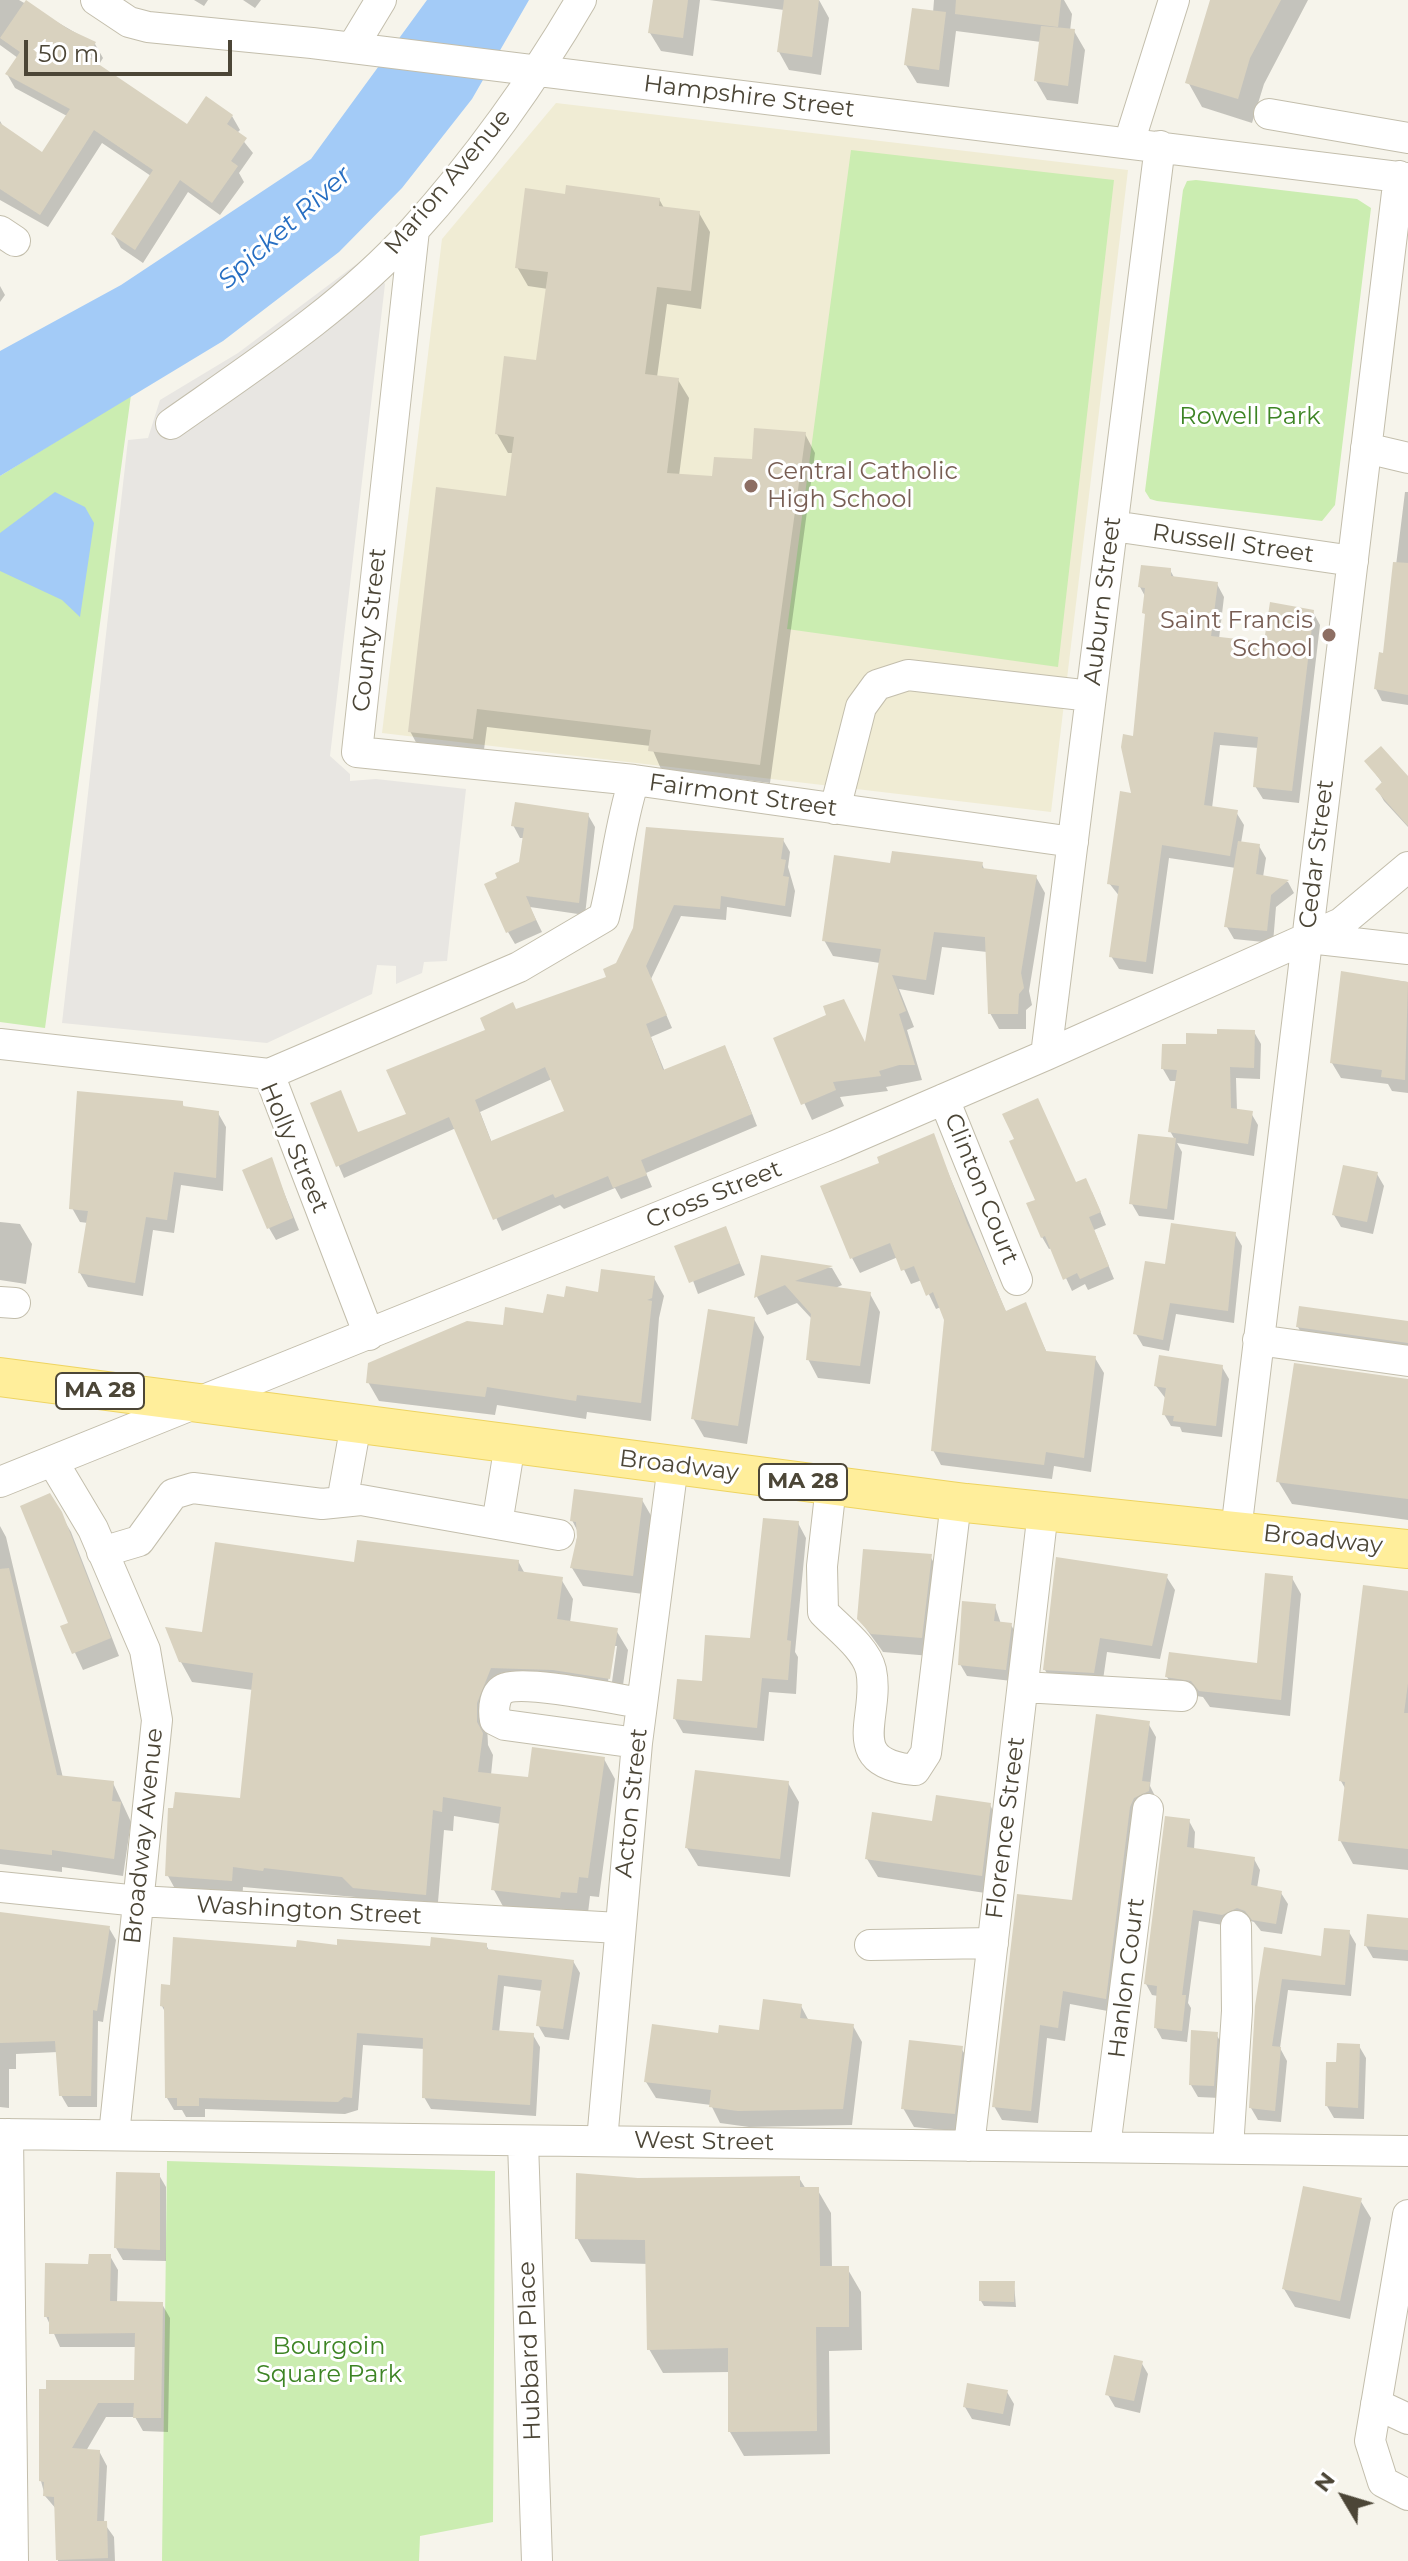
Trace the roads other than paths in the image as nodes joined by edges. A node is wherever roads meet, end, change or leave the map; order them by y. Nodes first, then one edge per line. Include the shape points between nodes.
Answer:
1 (96, 0) edge
2 (381, 0) edge
3 (581, 0) edge
4 (1174, 0) edge
5 (365, 49) junction
6 (525, 69) junction
7 (1269, 114) dead end
8 (1408, 138) edge
9 (1129, 143) junction
10 (1160, 146) junction
11 (1404, 177) edge
12 (414, 230) junction
13 (171, 424) dead end
14 (1366, 448) junction
15 (1408, 458) edge
16 (1113, 526) junction
17 (1353, 561) junction
18 (1091, 696) junction
19 (634, 780) junction
20 (835, 809) junction
21 (1073, 842) junction
22 (1408, 867) edge
23 (1307, 938) junction
24 (1408, 949) edge
25 (0, 1044) edge
26 (1046, 1055) junction
27 (269, 1074) junction
28 (944, 1099) junction
29 (1017, 1280) dead end
30 (369, 1335) junction
31 (1258, 1340) junction
32 (1408, 1361) edge
33 (0, 1377) edge
34 (199, 1404) junction
35 (356, 1424) junction
36 (510, 1444) junction
37 (53, 1462) junction
38 (673, 1465) junction
39 (0, 1482) edge
40 (831, 1486) junction
41 (342, 1502) junction
42 (956, 1502) junction
43 (1043, 1511) junction
44 (497, 1524) junction
45 (1236, 1531) junction
46 (559, 1535) dead end
47 (1408, 1549) edge
48 (102, 1552) junction
49 (1023, 1687) junction
50 (1182, 1696) dead end
51 (642, 1703) junction
52 (637, 1743) junction
53 (1148, 1809) dead end
54 (0, 1887) edge
55 (139, 1901) junction
56 (1236, 1926) dead end
57 (619, 1928) junction
58 (993, 1943) junction
59 (870, 1945) dead end
60 (4, 2134) edge
61 (114, 2135) junction
62 (602, 2141) junction
63 (523, 2142) junction
64 (969, 2146) junction
65 (1105, 2147) junction
66 (1228, 2148) junction
67 (1408, 2151) edge
68 (1408, 2215) edge
69 (1376, 2404) junction
70 (1408, 2419) edge
71 (1408, 2495) edge
72 (13, 2561) edge
73 (537, 2561) edge

1 - 5 street, Hampshire Street via 129,22 148,27
2 - 5 street
3 - 6 street, Marion Avenue
4 - 9 street
5 - 6 street, Hampshire Street
6 - 9 street, Hampshire Street
6 - 12 street, Marion Avenue
7 - 8 street
9 - 10 street, Hampshire Street
10 - 11 street, Hampshire Street
10 - 16 street, Auburn Street
11 - 14 street, Cedar Street
12 - 13 street, Marion Avenue via 343,297
12 - 19 street, County Street via 357,752
14 - 15 street
14 - 17 street, Cedar Street
16 - 17 street, Russell Street
16 - 18 street, Auburn Street
17 - 23 street, Cedar Street
18 - 20 street via 908,675 877,685 861,707
18 - 21 street, Auburn Street
19 - 20 street, Fairmont Street
19 - 27 street, Fairmont Street via 620,825 616,873 604,917 519,967
20 - 21 street, Fairmont Street
21 - 26 street, Auburn Street
22 - 23 street, Cross Street via 1341,923
23 - 24 street
23 - 26 street, Cross Street
23 - 31 street, Cedar Street
25 - 27 street, Holly Street
26 - 28 street, Cross Street
27 - 30 street, Holly Street
28 - 29 street, Clinton Court
28 - 30 street, Cross Street
30 - 34 street, Cross Street
31 - 32 street
31 - 45 street, Cedar Street
33 - 34 main road, Broadway / MA 28
34 - 35 main road, Broadway / MA 28
34 - 37 street, Cross Street
35 - 36 main road, Broadway / MA 28
35 - 41 street
36 - 38 main road, Broadway / MA 28
36 - 44 street
37 - 39 street, Cross Street
37 - 48 street, Broadway Avenue
38 - 40 main road, Broadway / MA 28
38 - 51 street, Acton Street
40 - 42 main road, Broadway / MA 28
40 - 42 street via 823,1612 871,1670 868,1731 873,1755 887,1768 915,1770 926,1753
41 - 44 street via 361,1500
41 - 48 street via 193,1488 173,1494 139,1541
42 - 43 main road, Broadway / MA 28
43 - 45 main road, Broadway / MA 28
43 - 49 street, Florence Street
44 - 46 street
45 - 47 main road, Broadway / MA 28
48 - 55 street, Broadway Avenue via 145,1650 157,1720
49 - 50 street
49 - 58 street, Florence Street
51 - 52 street, Acton Street
51 - 52 street via 529,1686 507,1687 493,1708 495,1720 505,1725
52 - 57 street, Acton Street
53 - 65 street, Hanlon Court
54 - 55 street, Washington Street
55 - 57 street, Washington Street
55 - 61 street, Broadway Avenue
56 - 66 street via 1237,2011
57 - 62 street, Acton Street
58 - 59 street
58 - 64 street, Florence Street
60 - 61 street, West Street
60 - 72 street
61 - 63 street, West Street
62 - 63 street, West Street
62 - 64 street, West Street
63 - 73 street, Hubbard Place
64 - 65 street, West Street
65 - 66 street, West Street
66 - 67 street, West Street
68 - 69 street
69 - 70 street
69 - 71 street via 1370,2441 1383,2482

